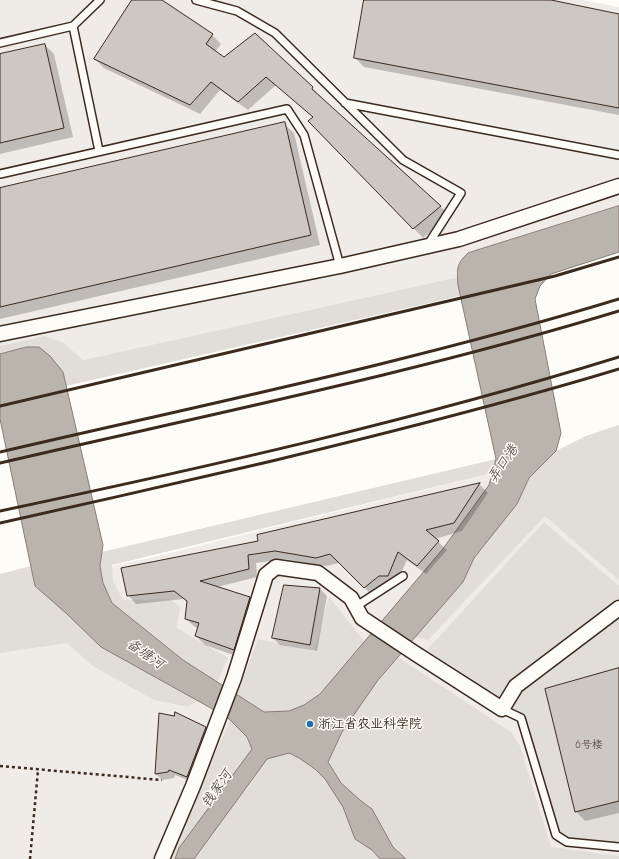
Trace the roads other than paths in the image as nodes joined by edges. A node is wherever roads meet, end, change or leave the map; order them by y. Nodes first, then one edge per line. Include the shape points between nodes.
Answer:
1 (100, 0) edge
2 (196, 0) edge
3 (73, 26) junction
4 (0, 43) edge
5 (345, 103) junction
6 (99, 151) junction
7 (619, 155) edge
8 (0, 174) edge
9 (619, 186) edge
10 (427, 246) junction
11 (340, 266) junction
12 (0, 334) edge
13 (403, 576) dead end
14 (619, 608) edge
15 (359, 612) junction
16 (502, 709) junction
17 (619, 847) edge
18 (162, 859) edge

1 - 3 lane
2 - 5 lane via 237,11 275,33
3 - 4 lane
3 - 6 lane
5 - 7 lane
5 - 10 lane via 404,160 461,193
6 - 8 lane
6 - 11 lane via 287,109 304,135
9 - 10 street via 459,239
10 - 11 street
11 - 12 street
13 - 15 lane
14 - 16 street via 516,686
15 - 16 street via 413,652
15 - 18 street via 351,598 318,573 276,567 266,575 234,678
16 - 17 lane via 521,718 556,835 566,842

